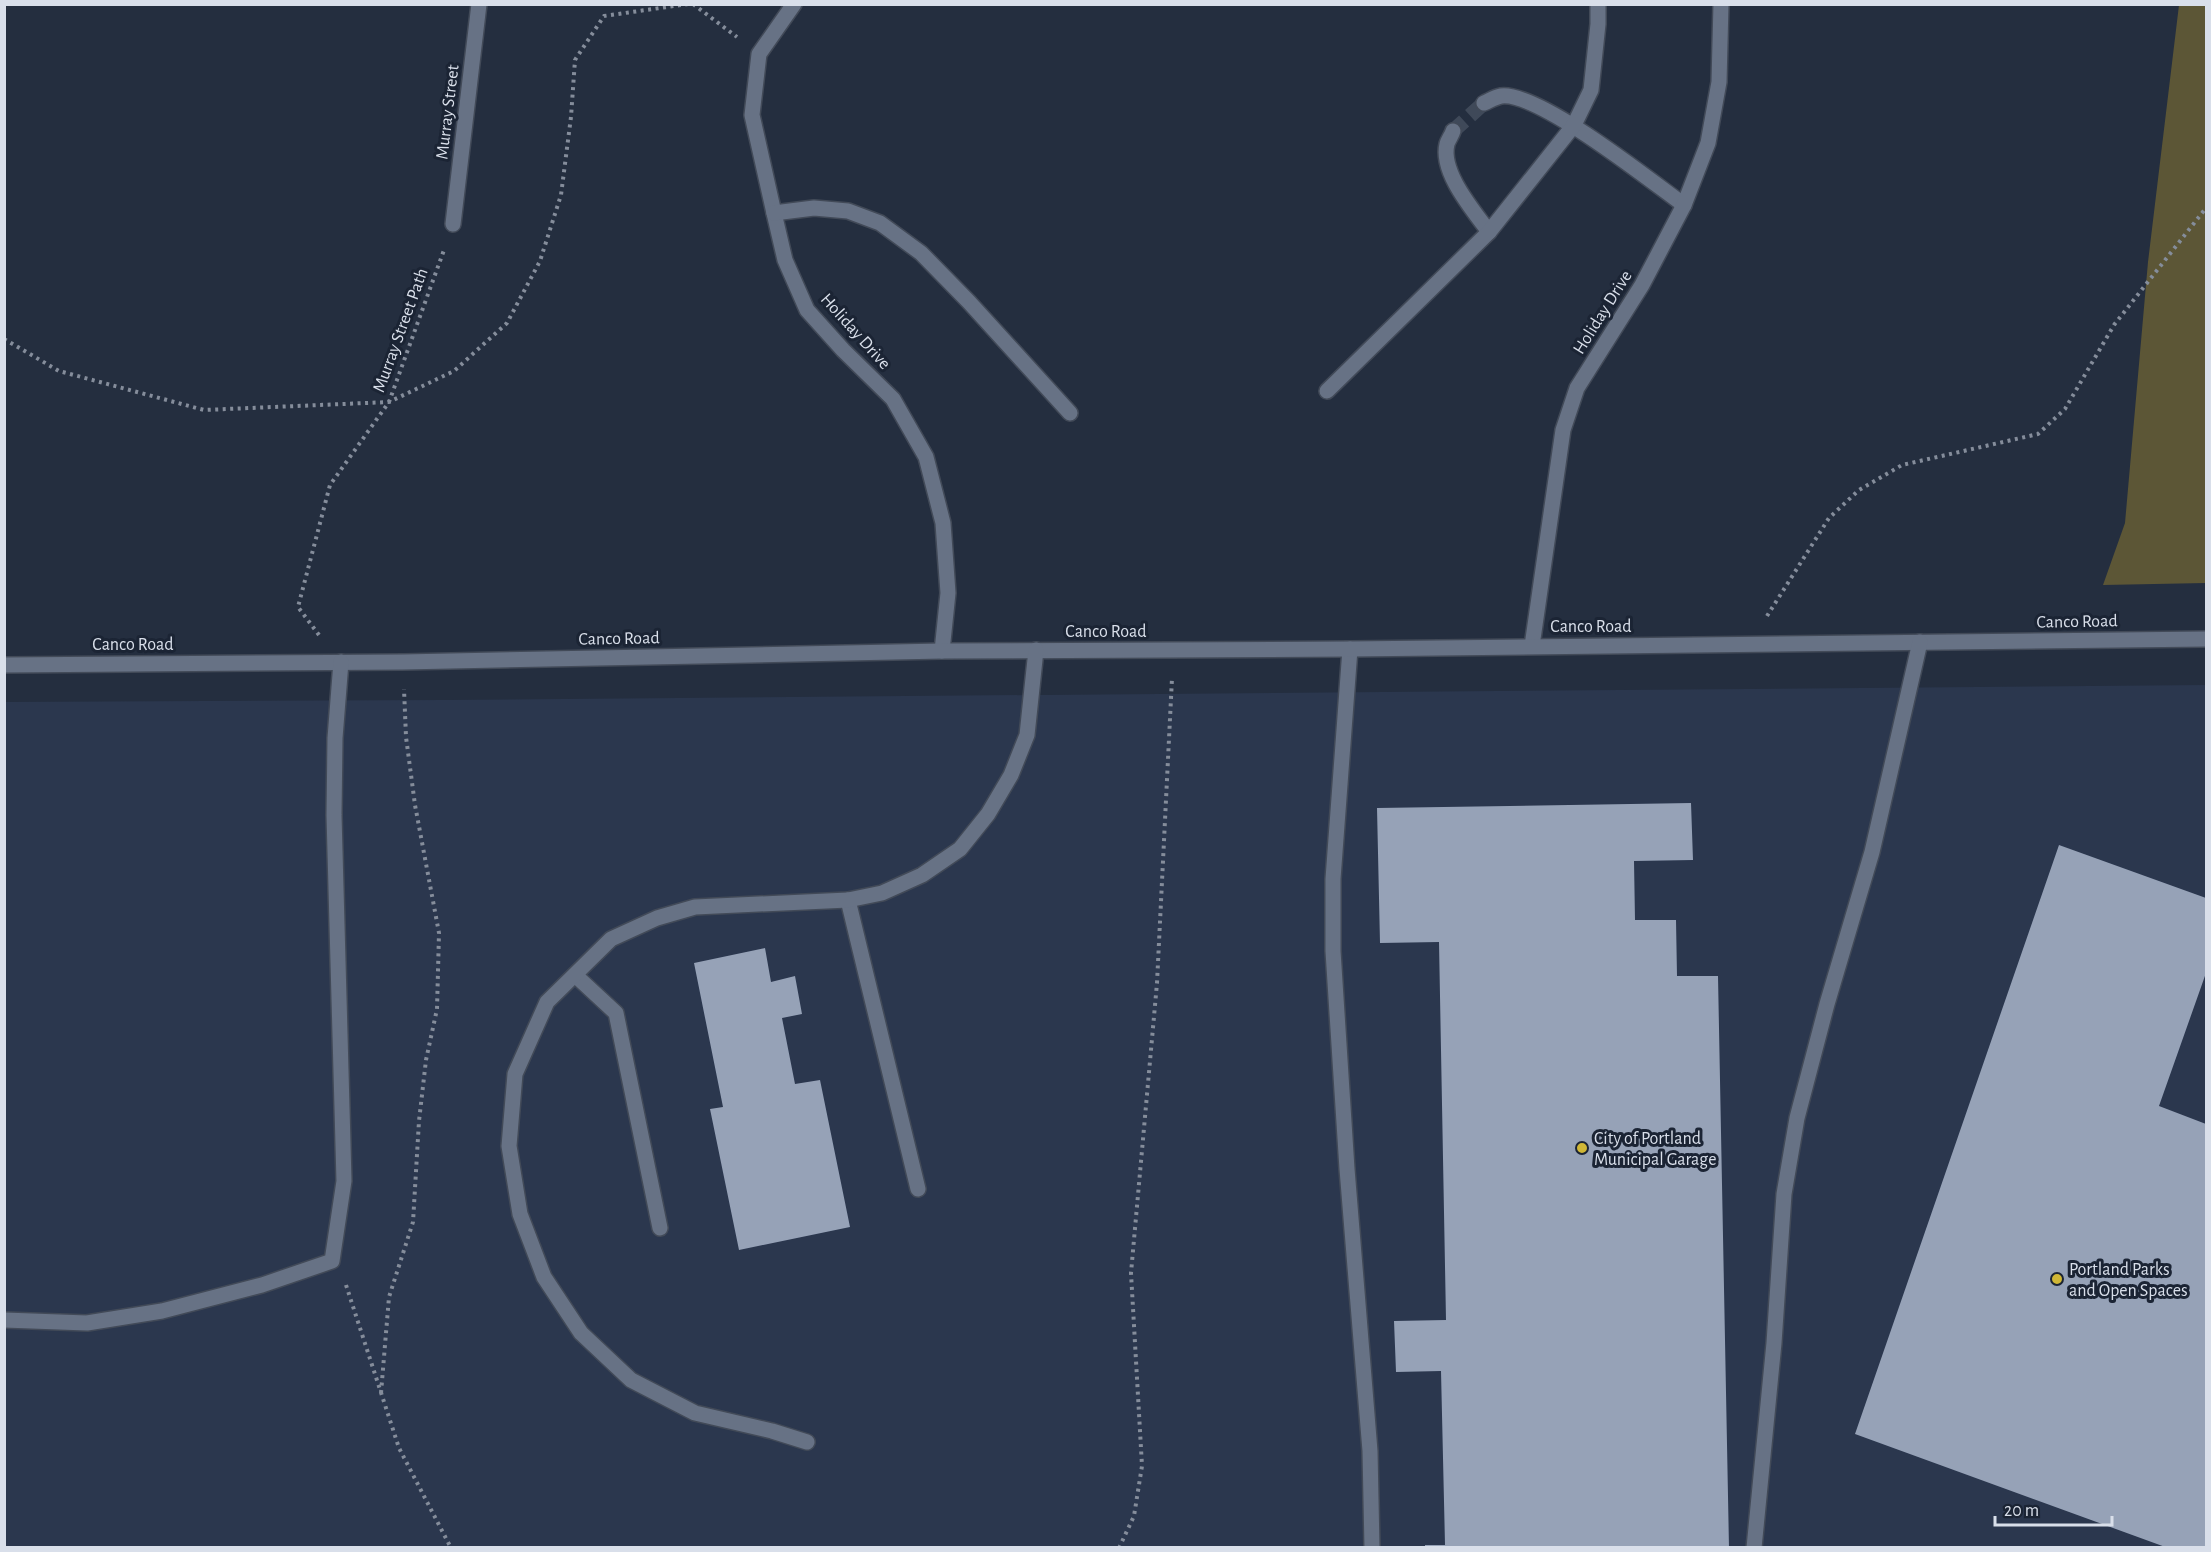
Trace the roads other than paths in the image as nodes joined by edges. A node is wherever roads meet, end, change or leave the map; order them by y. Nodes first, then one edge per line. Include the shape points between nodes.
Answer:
1 (479, 4) edge
2 (794, 4) edge
3 (1598, 4) edge
4 (1721, 4) edge
5 (1484, 102) tunnel mouth
6 (1574, 125) junction
7 (1454, 131) tunnel mouth
8 (1684, 205) junction
9 (774, 213) junction
10 (453, 224) road end
11 (1489, 232) junction
12 (1327, 391) dead end
13 (1070, 413) dead end
14 (2206, 639) edge
15 (1920, 642) junction
16 (1532, 646) junction
17 (1350, 649) junction
18 (1036, 650) junction
19 (942, 651) junction
20 (341, 662) junction
21 (4, 665) edge
22 (848, 900) junction
23 (575, 975) junction
24 (918, 1189) dead end
25 (660, 1228) dead end
26 (4, 1320) edge
27 (807, 1442) dead end
28 (1372, 1548) edge
29 (1754, 1548) edge

1 - 10 street, Murray Street
2 - 9 street, Holiday Drive via 759,54 752,115
3 - 6 street via 1591,90
4 - 8 street, Holiday Drive via 1719,82 1708,143
5 - 6 street via 1502,96 1520,99
6 - 8 street
6 - 11 street
7 - 11 street via 1447,144 1448,165 1460,191
8 - 16 street, Holiday Drive via 1642,285 1577,388 1563,430
9 - 13 street via 814,208 848,211 880,223 921,253
9 - 19 street, Holiday Drive via 785,260 807,310 893,399 926,457 943,523 948,593
11 - 12 street
14 - 15 street, Canco Road
15 - 16 street, Canco Road
15 - 29 street via 1872,852 1797,1118 1785,1194
16 - 17 street, Canco Road
17 - 18 street, Canco Road
17 - 28 street via 1333,879 1333,951 1370,1451
18 - 19 street, Canco Road
18 - 22 street via 1027,735 1011,776 988,814 960,849 922,875 882,893
19 - 20 street, Canco Road
20 - 21 street, Canco Road
20 - 26 street via 334,815 344,1181 332,1261 262,1285 162,1311 87,1323
22 - 23 street via 686,910 611,939
22 - 24 street
23 - 25 street via 616,1013
23 - 27 street via 547,1002 515,1074 509,1146 520,1214 544,1277 580,1333 631,1380 695,1413

